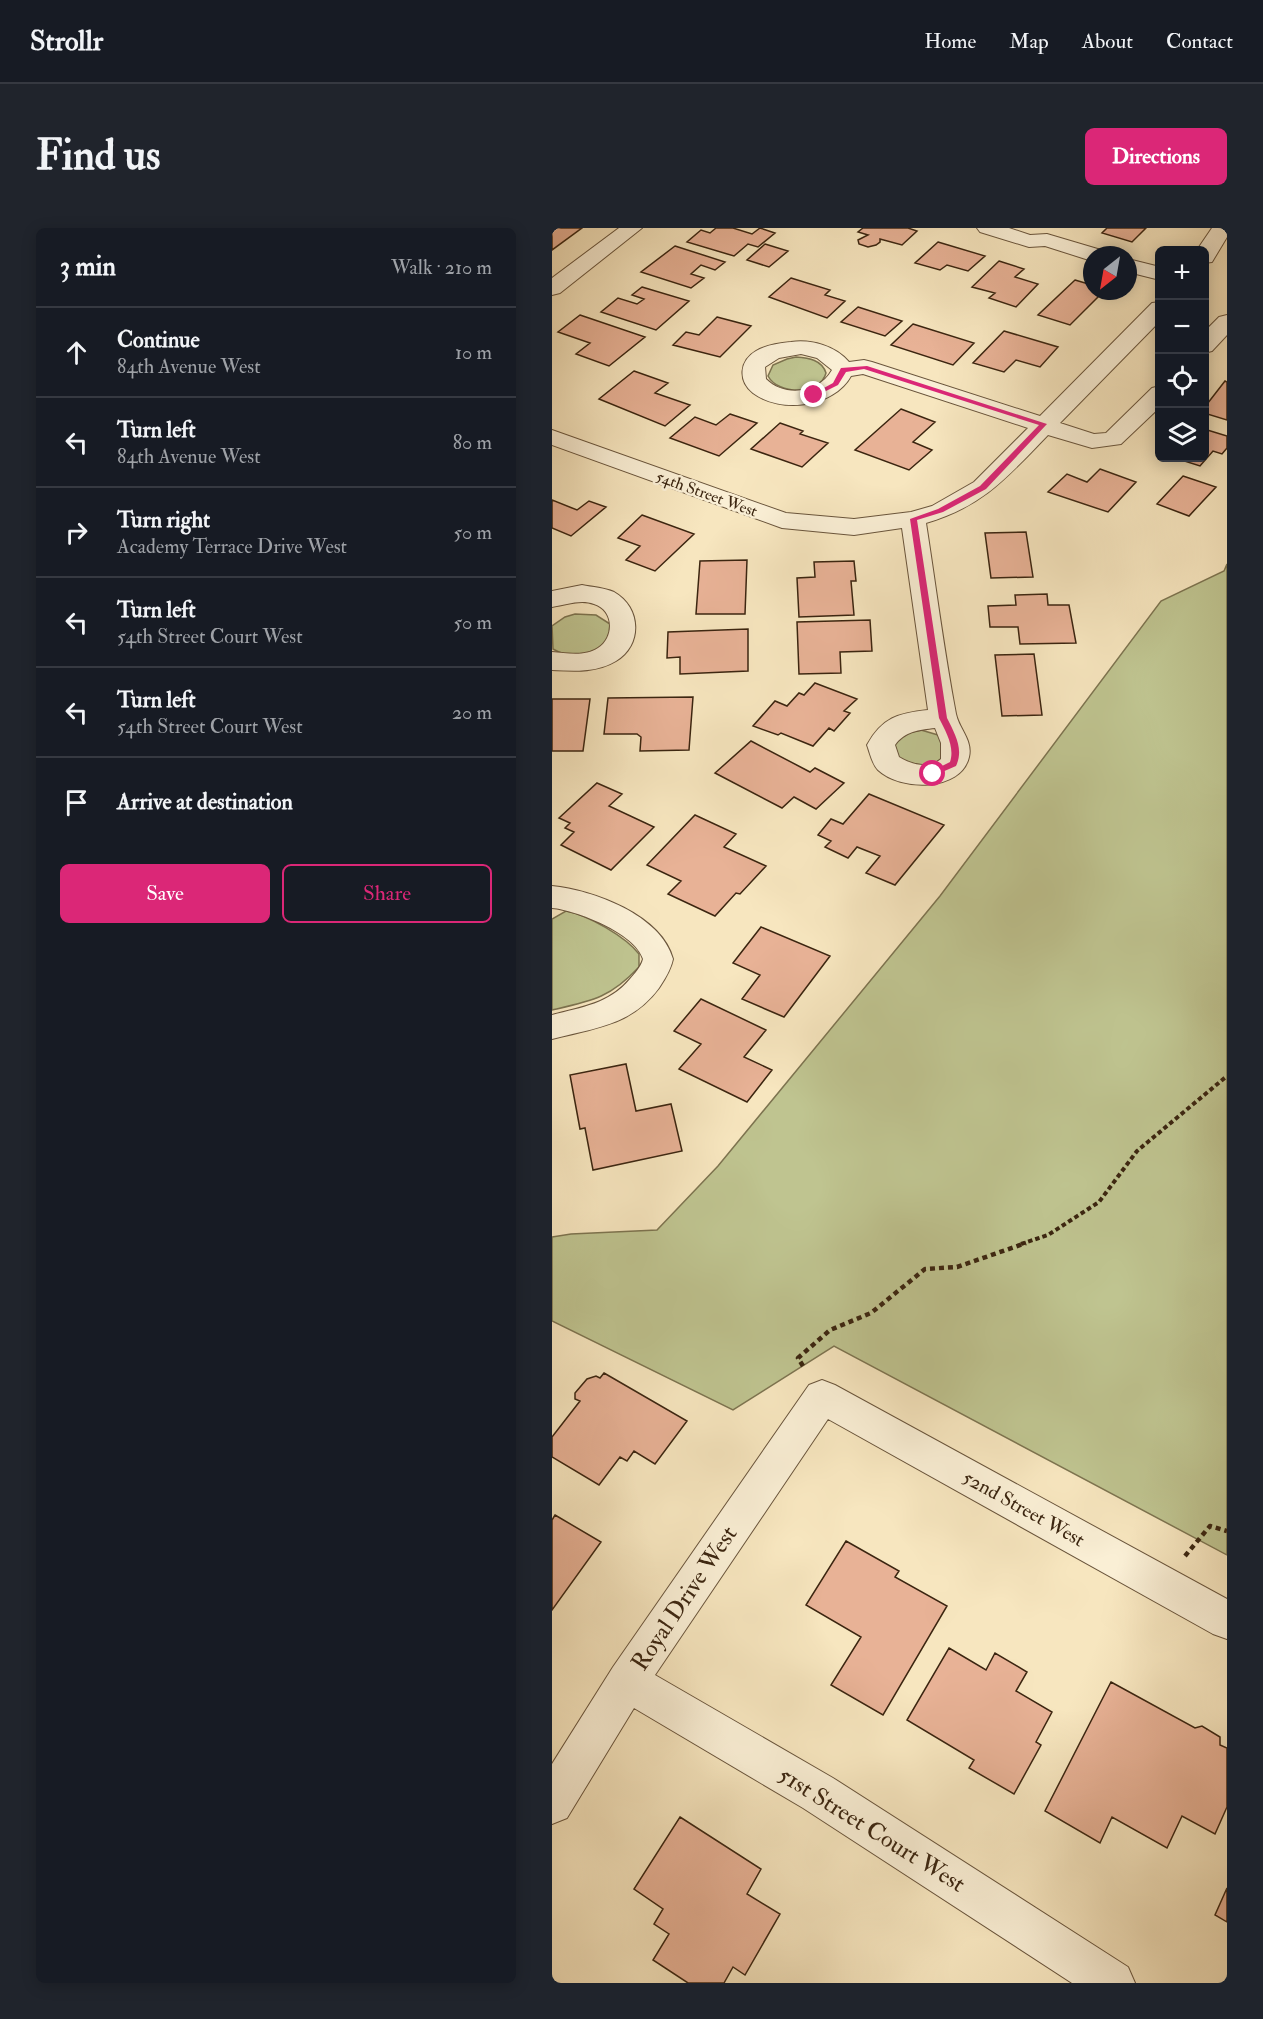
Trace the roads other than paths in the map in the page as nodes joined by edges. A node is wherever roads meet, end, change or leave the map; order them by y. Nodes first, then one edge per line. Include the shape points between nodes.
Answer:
1 (632, 228) edge
2 (987, 228) edge
3 (1222, 228) edge
4 (1049, 234) edge
5 (1083, 250) edge
6 (1213, 256) edge
7 (1137, 268) edge
8 (1155, 273) edge
9 (552, 288) edge
10 (1155, 313) edge
11 (1227, 322) edge
12 (1209, 341) edge
13 (843, 370) dead end
14 (1155, 398) edge
15 (1044, 424) junction
16 (552, 437) edge
17 (913, 519) junction
18 (559, 591) edge
19 (552, 661) edge
20 (943, 718) dead end
21 (552, 897) edge
22 (552, 1028) edge
23 (822, 1397) joint
24 (1227, 1620) edge
25 (627, 1681) junction
26 (552, 1803) edge
27 (1113, 1983) edge

1 - 9 street
2 - 4 street via 1029,241
3 - 6 street
4 - 5 street
7 - 8 street
10 - 15 street, 54th Street West
11 - 12 street
13 - 15 street via 864,367
14 - 15 street via 1113,439 1092,441
15 - 17 street, 54th Street West via 983,487 941,511
16 - 17 street, 54th Street West via 782,520 866,526
17 - 20 street
18 - 19 street via 610,600 624,621 615,651 602,659 568,664
21 - 22 street via 585,903 642,934 654,944 658,959 651,975 626,1003
23 - 24 street, 52nd Street West
23 - 25 street, Royal Drive West
25 - 26 street, Royal Drive West
25 - 27 street, 51st Street Court West via 818,1793

